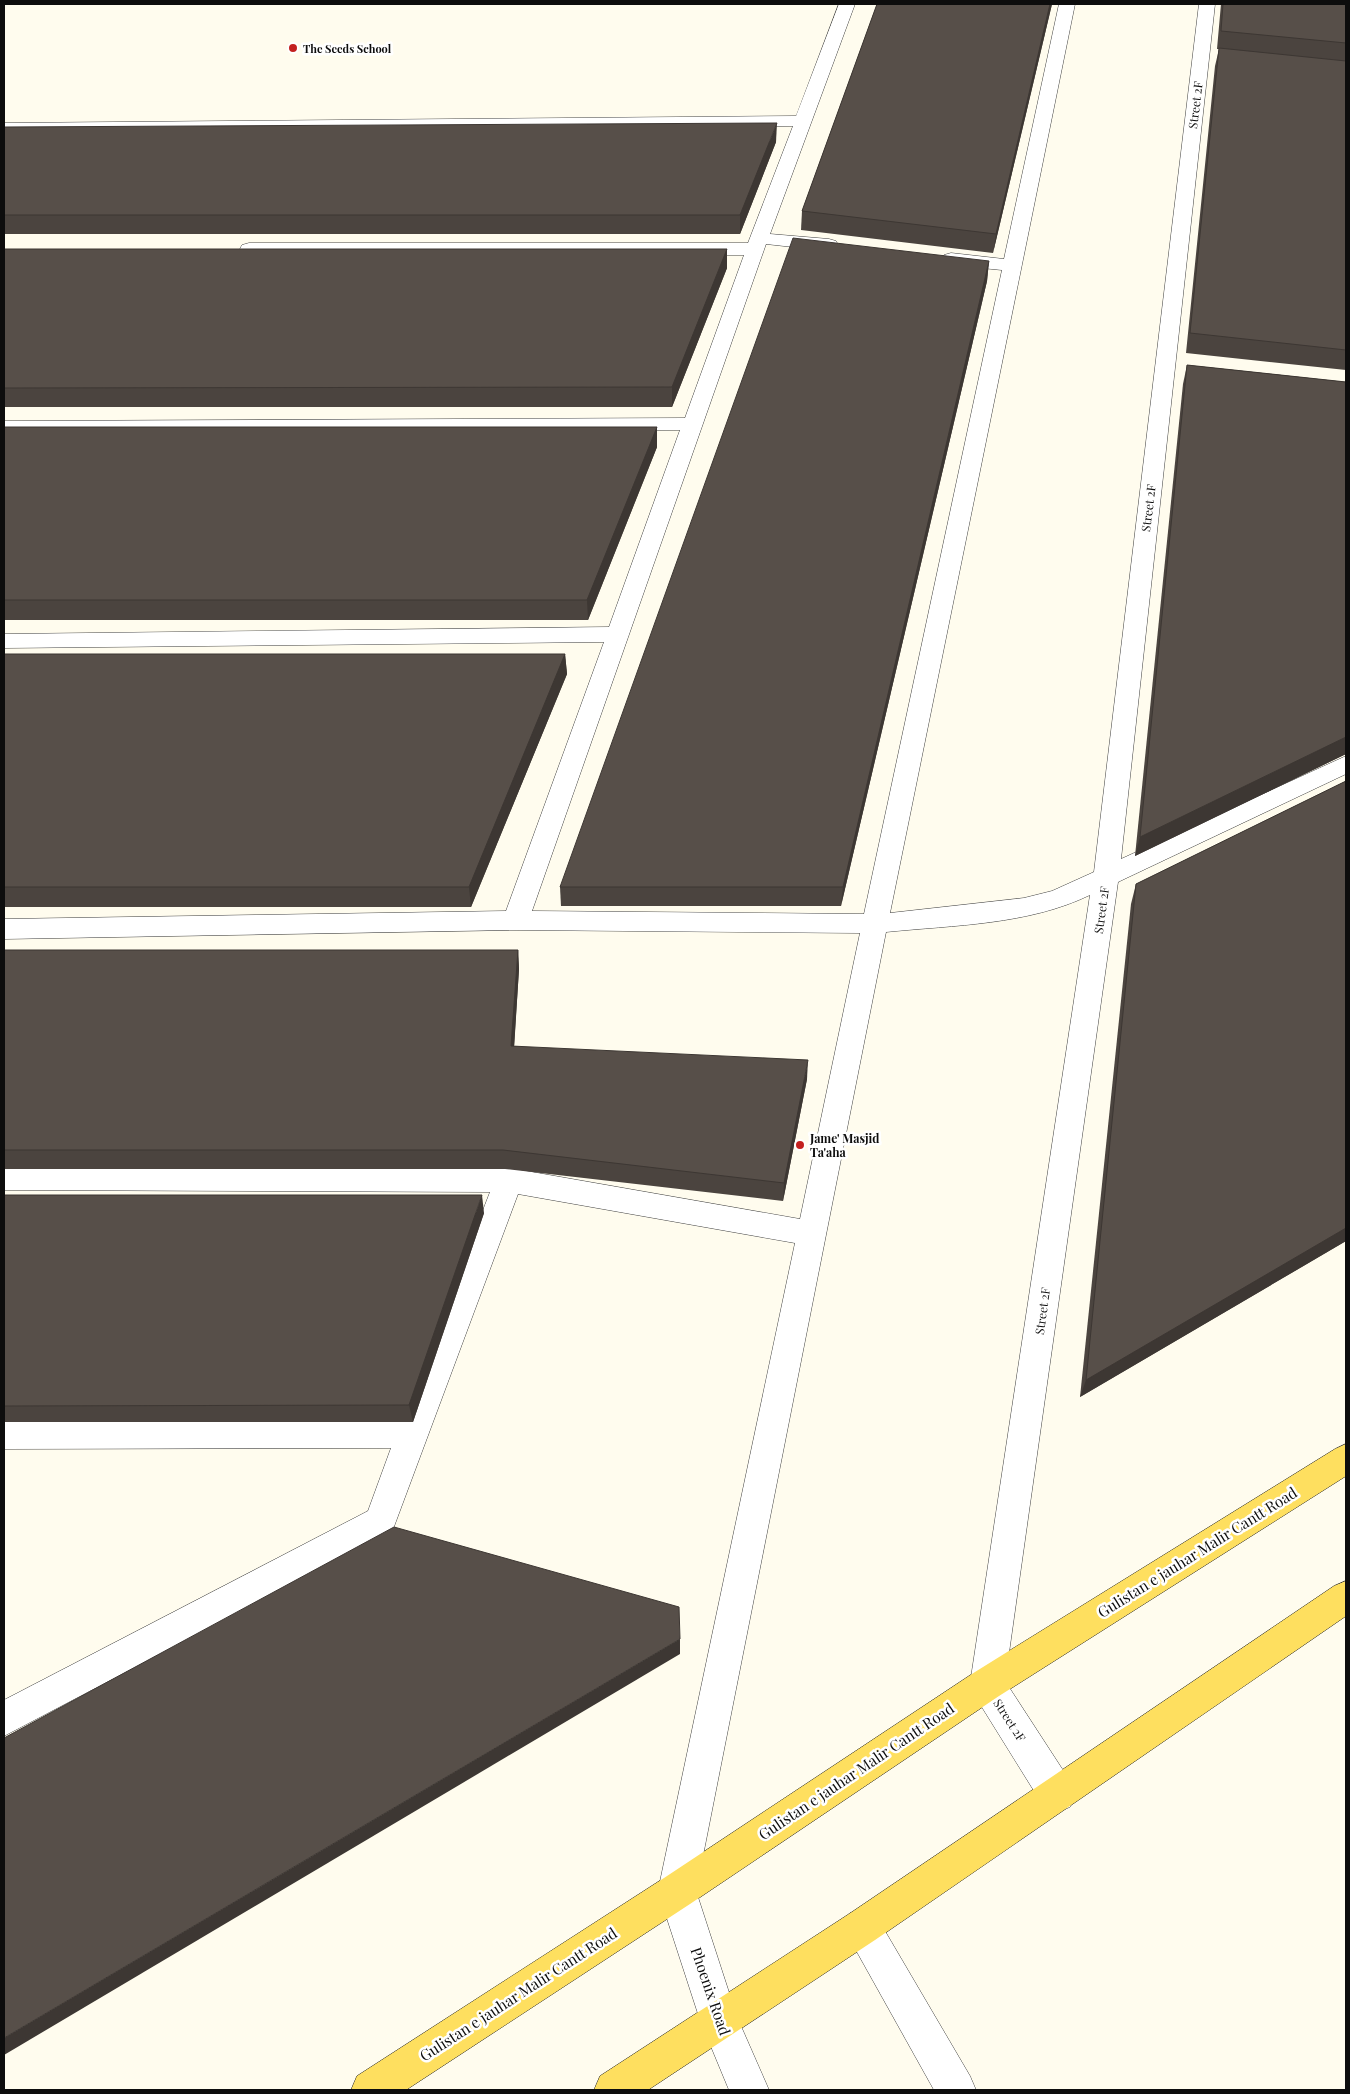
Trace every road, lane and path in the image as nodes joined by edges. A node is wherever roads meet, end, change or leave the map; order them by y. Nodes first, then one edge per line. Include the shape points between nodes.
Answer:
1 (847, 4) edge
2 (1068, 4) edge
3 (1207, 4) edge
4 (803, 121) junction
5 (4, 128) edge
6 (757, 243) junction
7 (848, 248) edge
8 (231, 249) edge
9 (936, 257) edge
10 (1014, 266) junction
11 (693, 424) junction
12 (4, 427) edge
13 (618, 634) junction
14 (4, 641) edge
15 (1346, 764) edge
16 (1106, 877) junction
17 (516, 920) junction
18 (875, 924) junction
19 (4, 929) edge
20 (4, 1178) edge
21 (509, 1180) junction
22 (812, 1233) junction
23 (412, 1434) junction
24 (4, 1435) edge
25 (1346, 1459) edge
26 (1346, 1597) edge
27 (987, 1684) junction
28 (4, 1720) edge
29 (1057, 1794) junction
30 (678, 1891) junction
31 (862, 1927) junction
32 (719, 2020) junction
33 (370, 2090) edge
34 (614, 2090) edge
35 (750, 2090) edge
36 (956, 2090) edge

1 - 4 street
2 - 10 street
3 - 16 street, Street 2F via 1211,56
4 - 5 street
4 - 6 street
6 - 7 street
6 - 8 street
6 - 11 street
9 - 10 street
10 - 18 street
11 - 12 street
11 - 13 street
13 - 14 street
13 - 17 street
15 - 16 street
16 - 18 street via 1059,899 1024,908
16 - 27 street, Street 2F
17 - 18 street
17 - 19 street
18 - 22 street
20 - 21 street
21 - 22 street
21 - 23 street
22 - 30 street
23 - 24 street
23 - 28 street via 380,1521
25 - 27 main road, Gulistan e jauhar Malir Cantt Road
26 - 29 main road
27 - 29 street, Street 2F
27 - 30 main road, Gulistan e jauhar Malir Cantt Road
29 - 31 main road
30 - 32 street, Phoenix Road
30 - 33 main road, Gulistan e jauhar Malir Cantt Road
31 - 32 main road
31 - 36 street
32 - 34 main road
32 - 35 street, Phoenix Road

